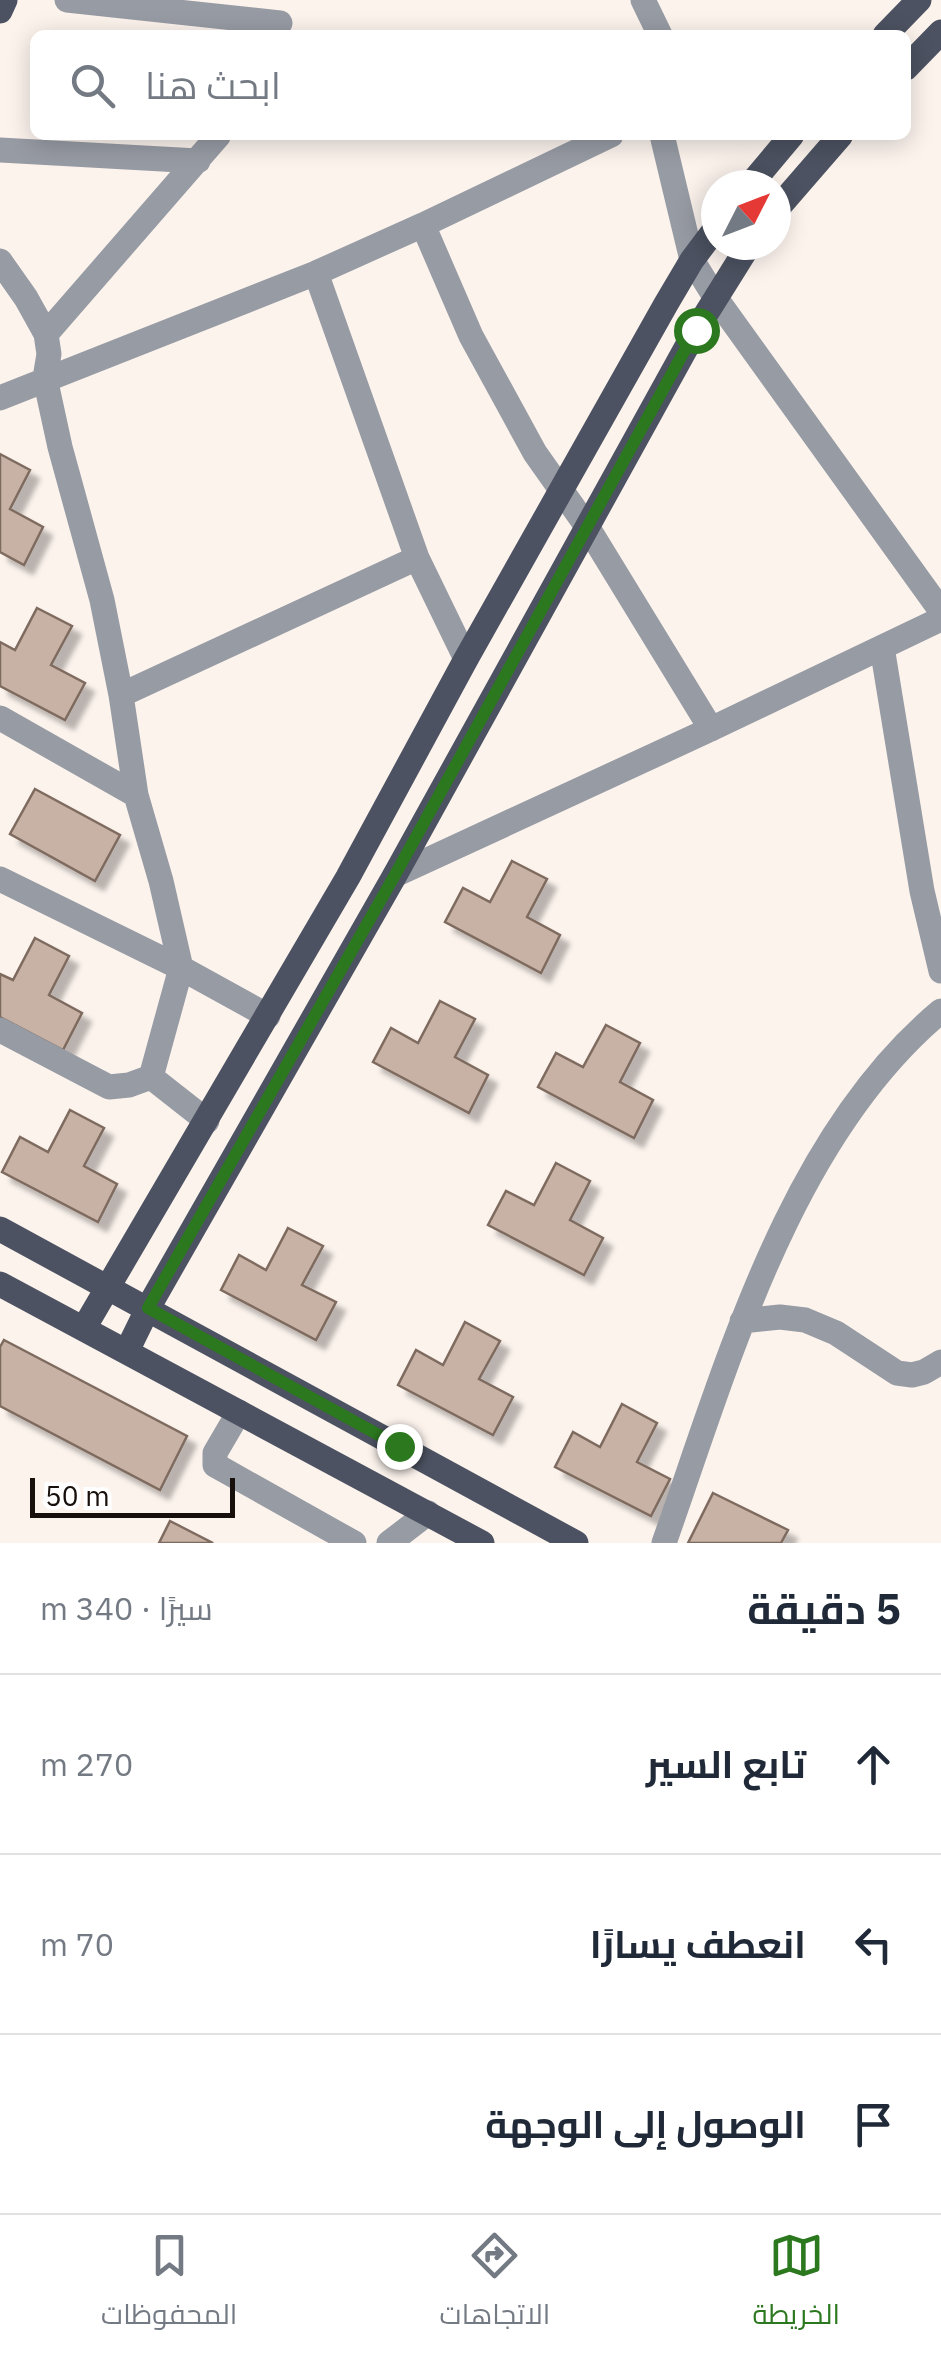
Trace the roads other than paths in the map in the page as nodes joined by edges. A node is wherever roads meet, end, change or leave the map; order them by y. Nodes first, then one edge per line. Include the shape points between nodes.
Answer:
1 (5, 0) edge
2 (67, 0) edge
3 (642, 0) edge
4 (918, 0) edge
5 (0, 11) edge
6 (282, 19) edge
7 (657, 30) edge
8 (890, 30) edge
9 (941, 32) edge
10 (911, 63) edge
11 (215, 140) edge
12 (601, 140) edge
13 (663, 140) edge
14 (788, 140) edge
15 (837, 140) edge
16 (0, 150) edge
17 (198, 161) junction
18 (763, 170) edge
19 (791, 193) edge
20 (423, 225) junction
21 (701, 248) edge
22 (692, 260) junction
23 (740, 260) edge
24 (0, 261) edge
25 (316, 273) junction
26 (715, 297) junction
27 (46, 334) junction
28 (45, 378) junction
29 (0, 398) edge
30 (561, 492) junction
31 (588, 528) junction
32 (416, 558) junction
33 (941, 611) edge
34 (941, 619) edge
35 (882, 647) junction
36 (466, 659) junction
37 (121, 696) junction
38 (0, 718) edge
39 (711, 729) junction
40 (136, 795) junction
41 (395, 875) junction
42 (0, 880) edge
43 (182, 968) junction
44 (941, 971) edge
45 (941, 1012) edge
46 (268, 1016) junction
47 (0, 1030) edge
48 (151, 1077) junction
49 (207, 1121) junction
50 (0, 1228) edge
51 (0, 1284) edge
52 (106, 1288) junction
53 (148, 1308) junction
54 (742, 1321) junction
55 (84, 1328) junction
56 (127, 1352) junction
57 (941, 1362) edge
58 (239, 1412) junction
59 (428, 1514) junction
60 (354, 1543) edge
61 (389, 1543) edge
62 (482, 1543) edge
63 (576, 1543) edge
64 (664, 1543) edge

1 - 5 main road
2 - 6 street
3 - 7 street
4 - 8 main road
9 - 10 main road
11 - 17 street
12 - 20 street
13 - 22 street
14 - 18 main road
15 - 19 main road
16 - 17 street
17 - 27 street
20 - 25 street
20 - 30 street via 471,336
21 - 22 main road
22 - 26 street
22 - 30 main road
23 - 26 main road
24 - 27 street
25 - 28 street
25 - 32 street
26 - 31 main road
26 - 33 street
27 - 28 street
28 - 29 street
28 - 37 street
30 - 31 street
30 - 36 main road
31 - 39 street
31 - 41 main road
32 - 36 street
32 - 37 street
34 - 35 street
35 - 39 street
35 - 44 street
36 - 46 main road
37 - 40 street
38 - 40 street
39 - 41 street
40 - 43 street
41 - 53 main road
42 - 43 street
43 - 46 street
43 - 48 street
45 - 54 street via 851,1111 808,1178
46 - 49 main road
47 - 48 street via 109,1087
48 - 49 street
49 - 52 main road
50 - 52 main road
51 - 55 main road
52 - 53 main road
52 - 55 main road
53 - 56 main road
53 - 63 main road
54 - 57 street via 806,1320 897,1373 912,1375
54 - 64 street
55 - 56 main road
56 - 58 main road
58 - 59 main road
58 - 60 street via 215,1465
59 - 61 street
59 - 62 main road

